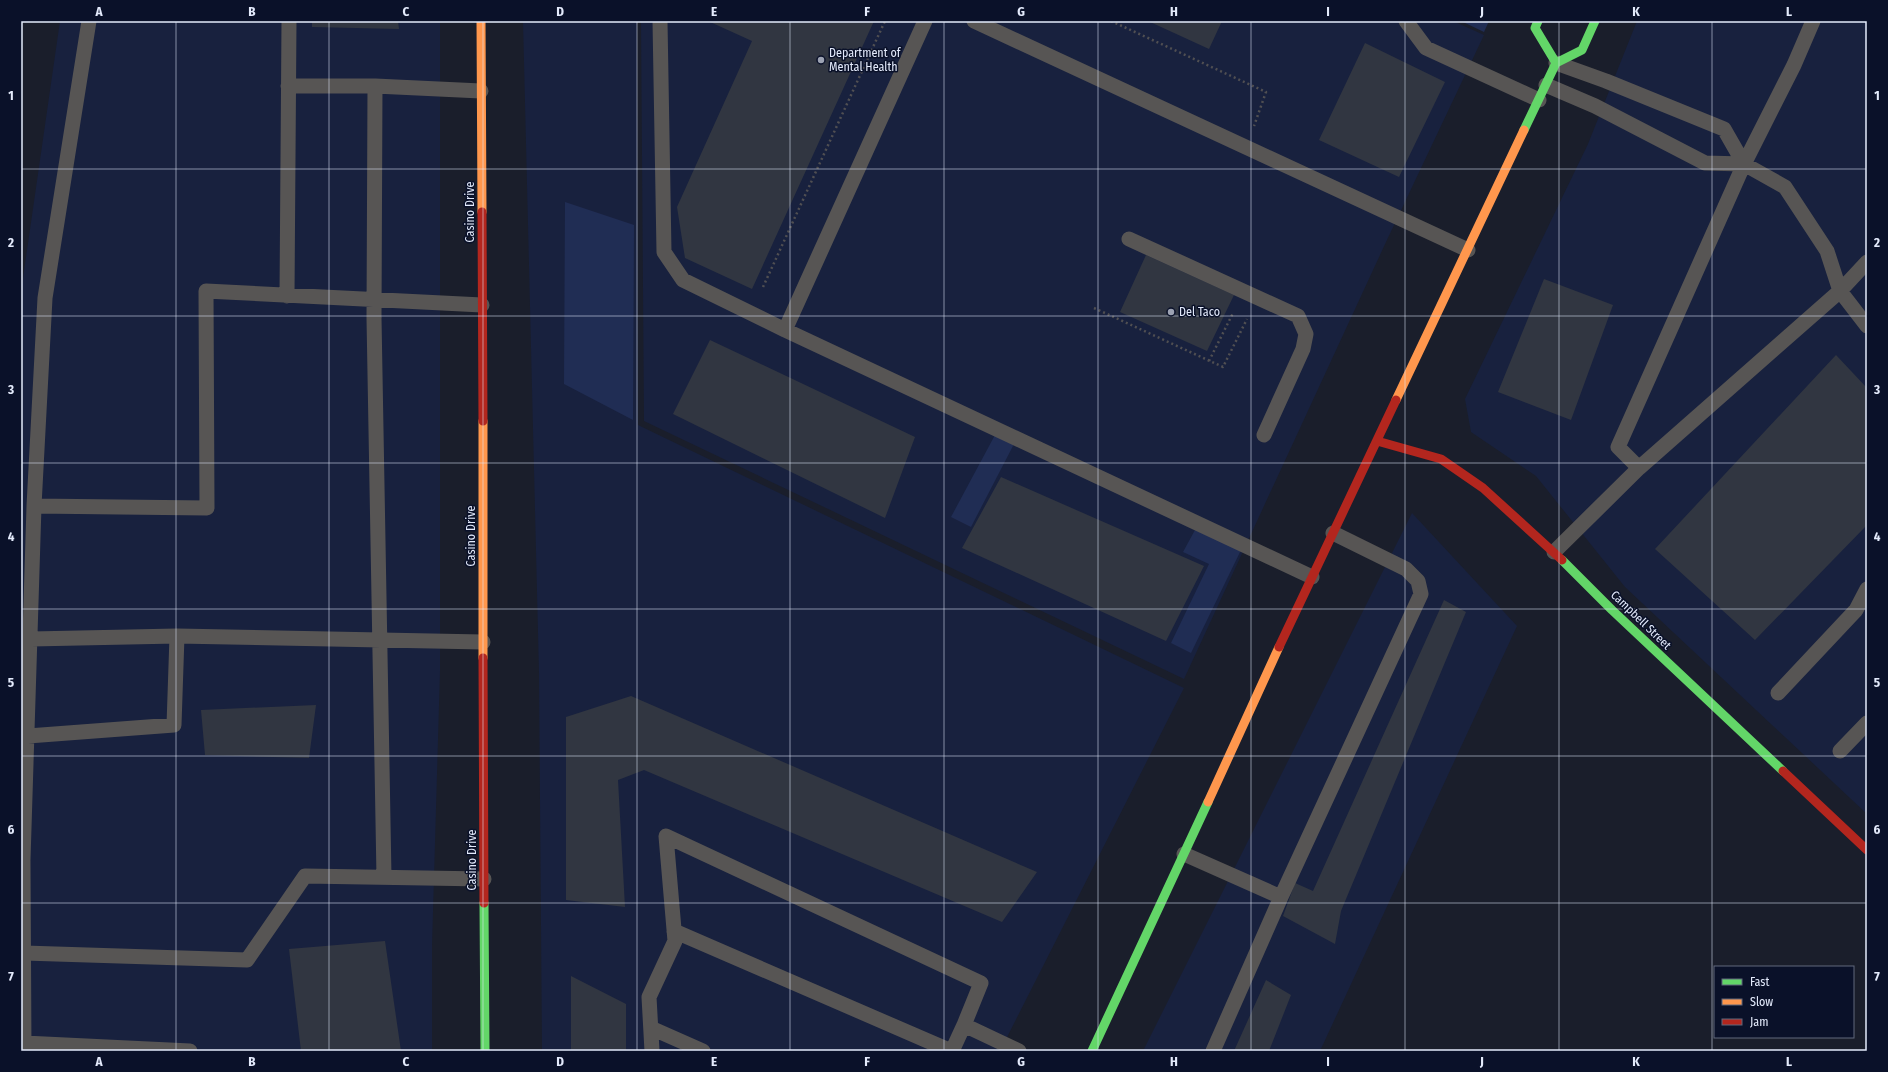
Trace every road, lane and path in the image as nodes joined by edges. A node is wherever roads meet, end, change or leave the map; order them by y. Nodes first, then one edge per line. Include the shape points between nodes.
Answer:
1 (89, 21) edge
2 (288, 21) edge
3 (481, 21) edge
4 (660, 21) edge
5 (885, 21) edge
6 (925, 21) edge
7 (974, 21) edge
8 (1110, 21) edge
9 (1406, 21) edge
10 (1538, 21) edge
11 (1595, 21) edge
12 (1813, 21) edge
13 (1556, 63) junction
14 (288, 86) junction
15 (375, 86) junction
16 (1546, 86) junction
17 (481, 91) junction
18 (1539, 100) junction
19 (1252, 131) dead end
20 (1744, 164) junction
21 (1130, 239) dead end
22 (1468, 250) junction
23 (1867, 262) edge
24 (763, 287) dead end
25 (1840, 291) junction
26 (287, 296) junction
27 (374, 301) junction
28 (482, 305) junction
29 (1236, 306) dead end
30 (1094, 308) dead end
31 (1250, 314) dead end
32 (1867, 326) edge
33 (785, 330) junction
34 (1209, 361) junction
35 (1264, 435) dead end
36 (1377, 441) junction
37 (1638, 468) junction
38 (34, 506) junction
39 (1333, 533) junction
40 (1554, 552) junction
41 (1312, 577) junction
42 (1867, 589) edge
43 (177, 636) junction
44 (31, 639) junction
45 (379, 640) junction
46 (483, 642) junction
47 (1778, 693) dead end
48 (1867, 723) edge
49 (28, 736) junction
50 (1840, 751) dead end
51 (1867, 850) edge
52 (1184, 854) junction
53 (384, 878) junction
54 (484, 879) junction
55 (1281, 897) junction
56 (674, 932) junction
57 (24, 953) junction
58 (964, 1025) junction
59 (651, 1028) junction
60 (24, 1047) edge
61 (190, 1051) edge
62 (485, 1051) edge
63 (652, 1051) edge
64 (703, 1051) edge
65 (952, 1051) edge
66 (1019, 1051) edge
67 (1092, 1051) edge
68 (1213, 1051) edge

1 - 38 lane via 45,298
2 - 14 lane
3 - 17 street, Casino Drive
4 - 33 lane via 664,252 683,280
5 - 24 path
6 - 33 lane
7 - 22 lane
8 - 19 path via 1266,92
9 - 18 lane via 1426,48
10 - 13 street via 1535,28
11 - 13 street via 1582,50
12 - 20 lane via 1794,65
13 - 16 street
13 - 20 lane via 1724,129
14 - 15 lane
14 - 26 lane
15 - 17 lane
15 - 27 lane
16 - 18 street
16 - 20 lane via 1594,106 1705,163
17 - 28 street, Casino Drive
18 - 22 street
20 - 25 lane via 1785,187 1827,251
20 - 37 lane via 1618,447
21 - 35 lane via 1298,316 1306,334 1303,349
22 - 36 street
23 - 25 lane
25 - 32 lane
25 - 37 lane
26 - 27 lane
26 - 38 lane via 206,291 207,508
27 - 28 lane
27 - 45 lane
28 - 46 street, Casino Drive
29 - 34 path
30 - 34 path
31 - 34 path via 1223,367
33 - 41 lane
36 - 39 street
36 - 40 street, Campbell Street via 1441,459 1483,488
37 - 40 lane
38 - 44 lane
39 - 41 street
39 - 55 lane via 1406,569 1418,581 1421,594
40 - 51 street, Campbell Street via 1612,610
41 - 52 street
42 - 47 lane via 1856,610
43 - 44 lane
43 - 45 lane
43 - 49 lane via 174,724
44 - 49 lane
45 - 46 lane
45 - 53 lane
46 - 54 street, Casino Drive
48 - 50 lane
49 - 57 lane via 23,860
52 - 55 lane
52 - 67 street
53 - 54 lane
53 - 57 lane via 305,876 247,960
54 - 62 street, Casino Drive
55 - 68 lane
56 - 58 lane via 666,836 981,984
56 - 59 lane via 675,940 649,997
56 - 65 lane
57 - 60 lane
58 - 65 lane
58 - 66 lane
59 - 63 lane
59 - 64 lane
60 - 61 lane

